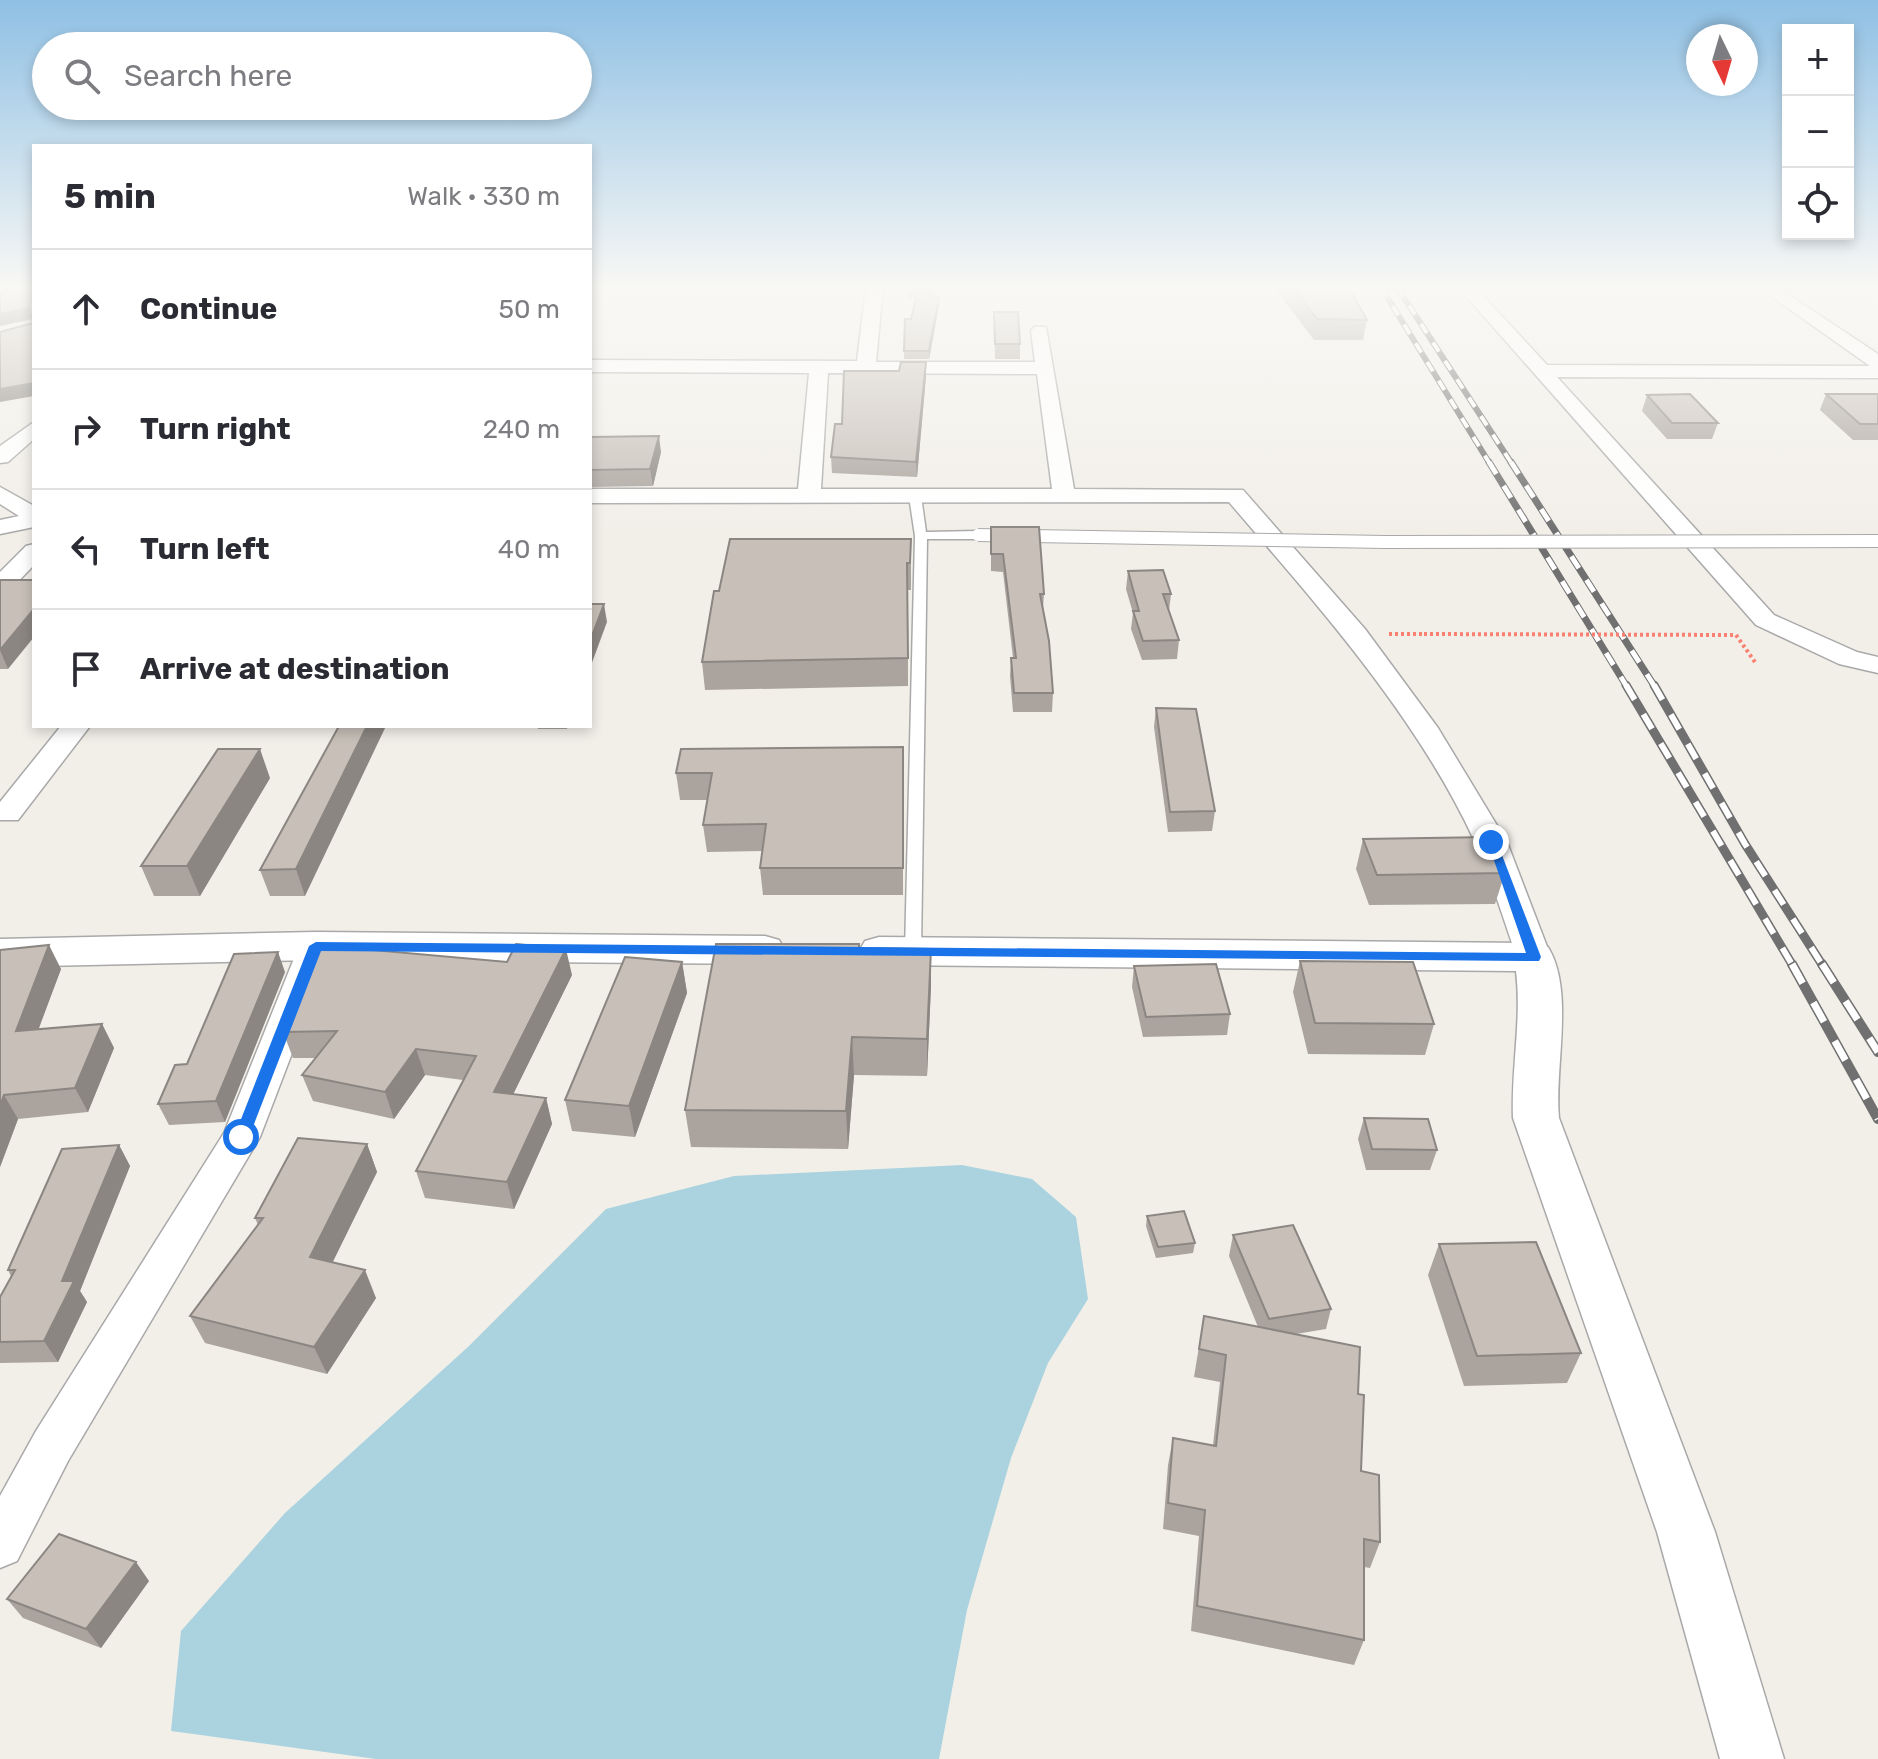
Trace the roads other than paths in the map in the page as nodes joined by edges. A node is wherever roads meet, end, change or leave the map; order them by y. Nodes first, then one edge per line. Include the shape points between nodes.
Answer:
1 (819, 369) edge
2 (1046, 369) edge
3 (1544, 371) joint
4 (1878, 372) edge
5 (32, 430) edge
6 (0, 457) edge
7 (0, 494) edge
8 (1064, 495) junction
9 (592, 496) edge
10 (809, 496) junction
11 (915, 496) junction
12 (32, 517) edge
13 (32, 519) edge
14 (0, 527) edge
15 (921, 536) junction
16 (1878, 541) edge
17 (32, 553) edge
18 (0, 586) edge
19 (1878, 665) edge
20 (74, 728) edge
21 (7, 813) dead end
22 (316, 946) junction
23 (913, 952) junction
24 (0, 953) edge
25 (1534, 957) junction
26 (0, 1544) edge
27 (1752, 1759) edge

1 - 10 street
2 - 8 street
3 - 4 street
3 - 19 street via 1765,620 1848,658
5 - 6 street
7 - 12 street
8 - 11 street
8 - 25 street via 1235,495 1248,506 1356,634 1424,728 1491,842
9 - 10 street
10 - 11 street
11 - 15 lane
13 - 14 street
15 - 16 lane, bridge
15 - 23 lane
17 - 18 street
20 - 21 street
22 - 23 street
22 - 24 street
22 - 26 street via 241,1137 52,1446
23 - 25 street
25 - 27 street via 1541,1007 1536,1118 1686,1532

